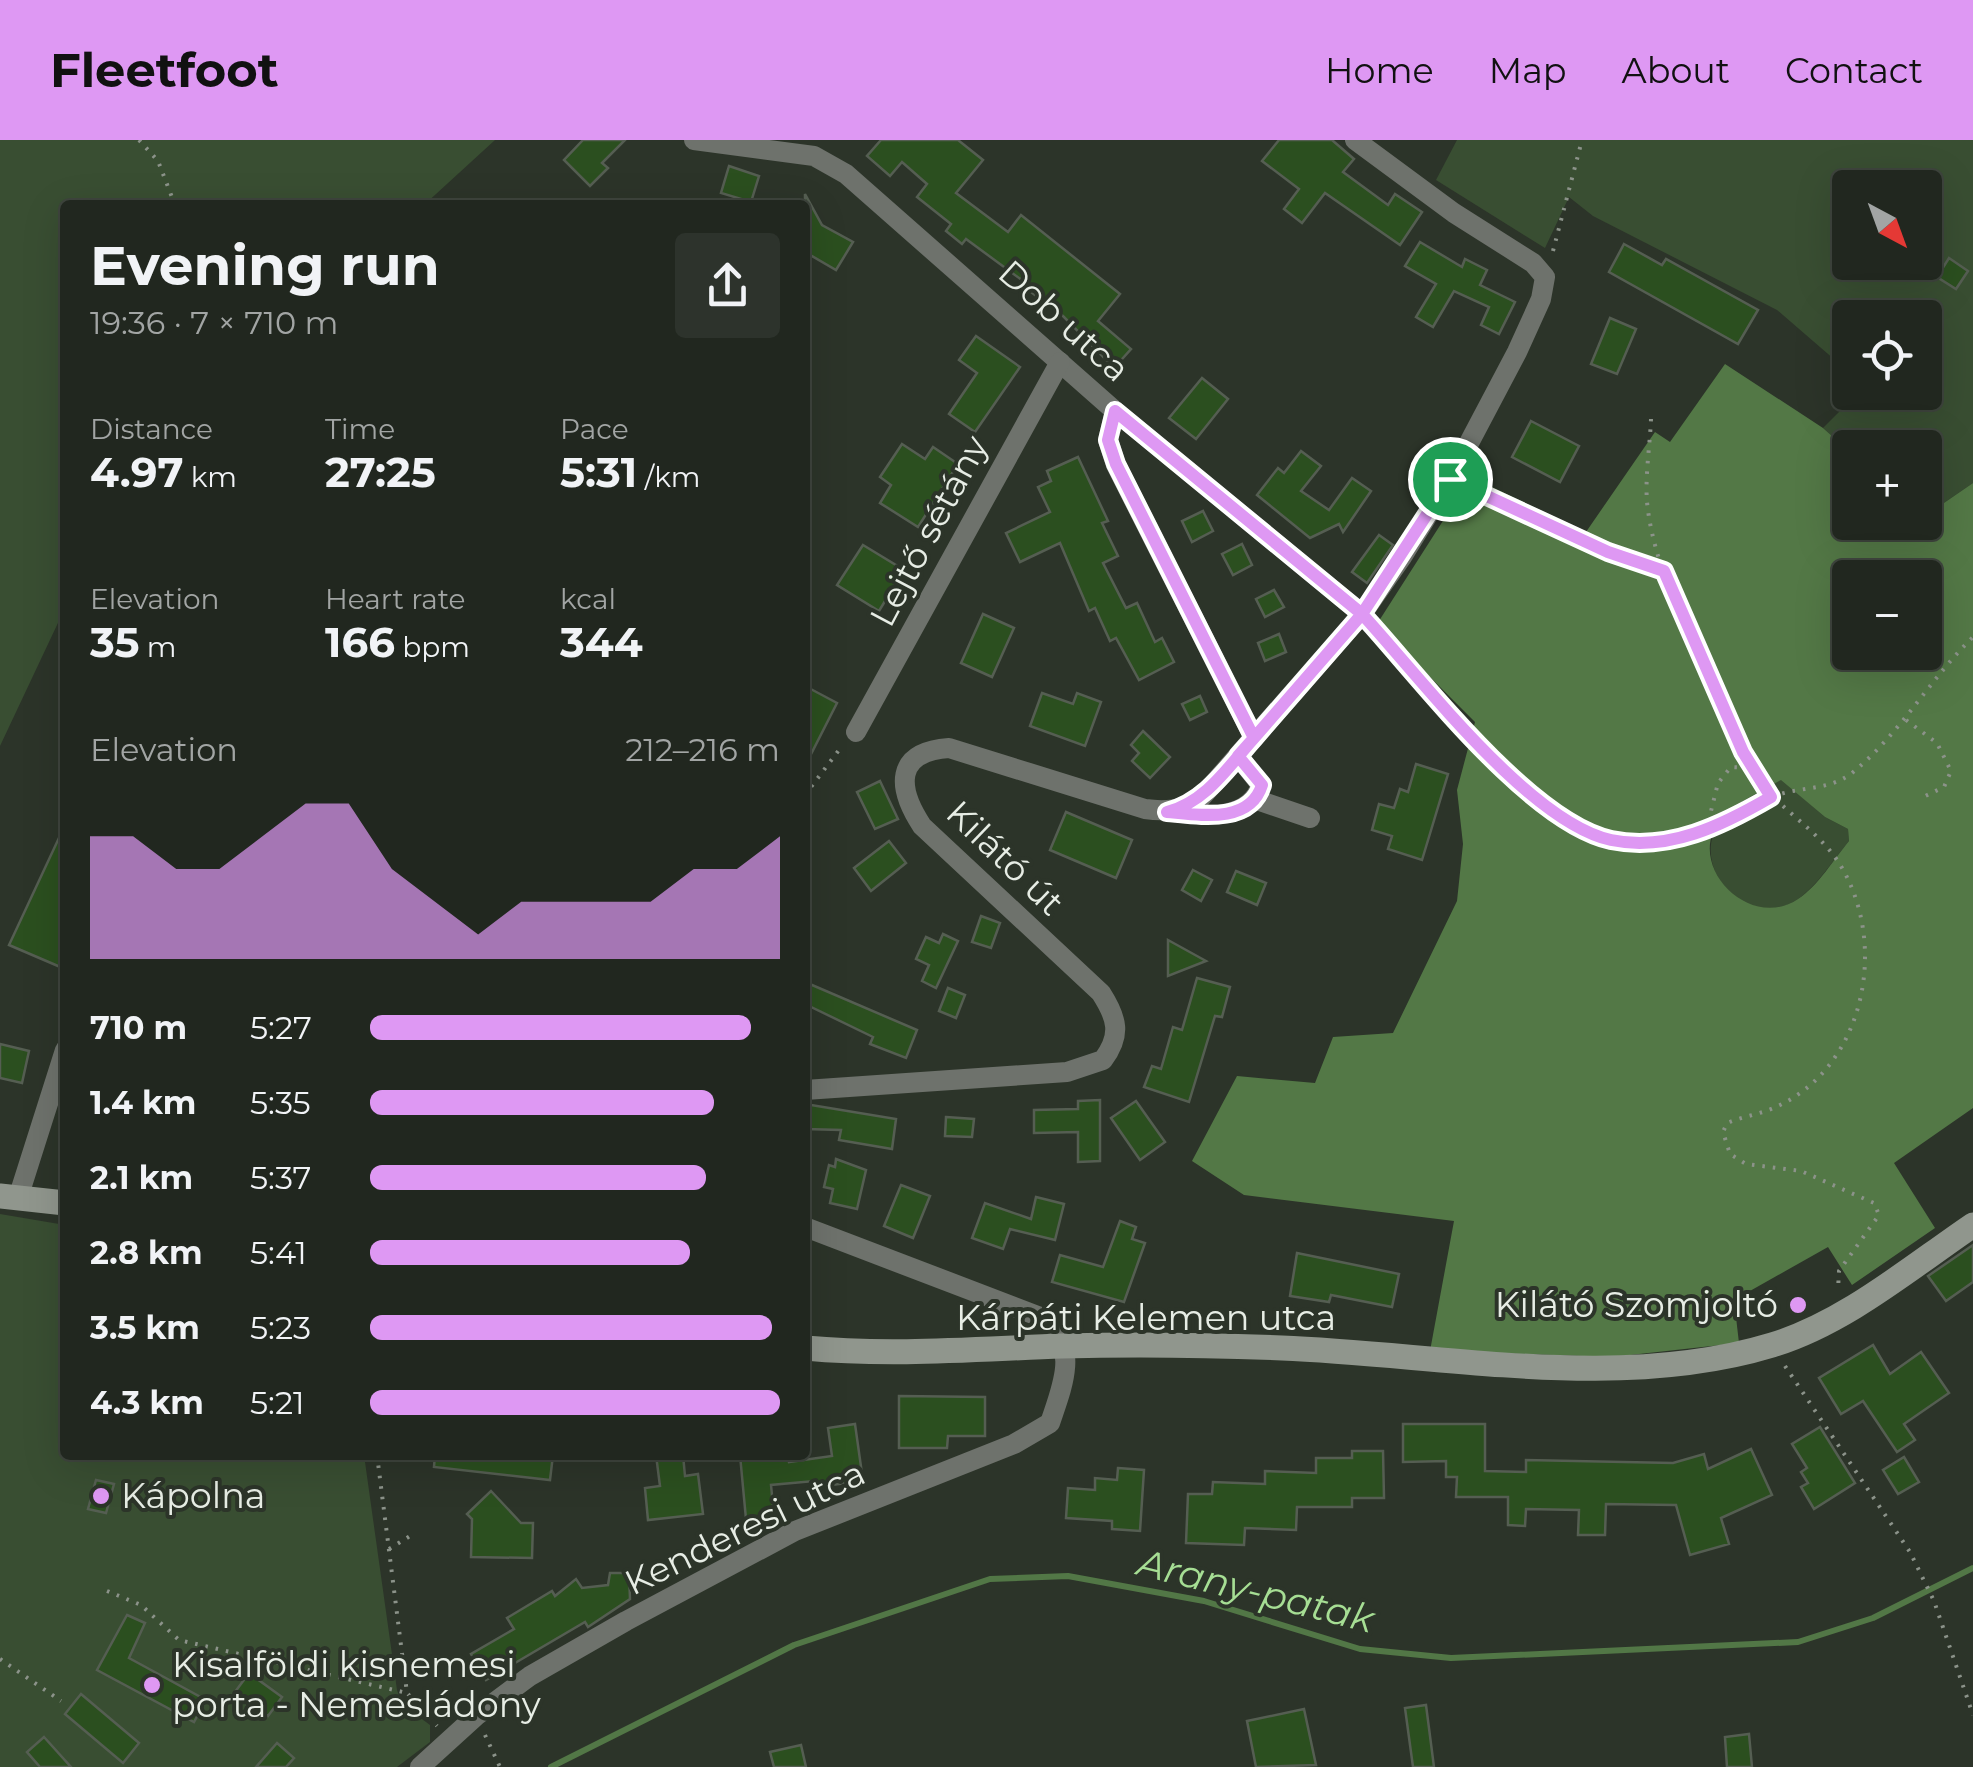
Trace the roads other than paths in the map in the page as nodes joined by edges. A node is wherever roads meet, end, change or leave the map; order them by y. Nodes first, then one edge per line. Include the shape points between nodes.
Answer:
1 (694, 140) edge
2 (1355, 140) edge
3 (1060, 362) junction
4 (1115, 411) junction
5 (1362, 614) junction
6 (856, 732) road end
7 (1254, 738) junction
8 (1238, 756) junction
9 (1257, 800) junction
10 (1167, 812) junction
11 (1310, 818) dead end
12 (60, 1063) edge
13 (810, 1090) edge
14 (9, 1197) edge
15 (60, 1202) edge
16 (1973, 1225) edge
17 (810, 1229) edge
18 (1065, 1346) junction
19 (810, 1348) edge
20 (420, 1767) edge

1 - 3 street, Dob utca via 814,156 846,174
2 - 5 street via 1546,277 1534,318 1450,479
3 - 4 street, Dob utca
3 - 6 street, Lejtő sétány
4 - 5 street, Dob utca
4 - 7 street via 1108,440 1116,464
5 - 7 street
7 - 8 street
8 - 9 street via 1262,785
8 - 10 street via 1200,799
9 - 10 street via 1246,809 1206,816
9 - 11 street
10 - 13 street, Kilátó út via 974,753 950,748 917,757 906,770 904,788 922,826 1101,994 1116,1035 1103,1060 1086,1068
12 - 14 street
14 - 15 street
16 - 18 street, Kárpáti Kelemen utca via 1837,1315 1772,1346 1712,1359 1608,1366 1430,1362 1284,1348
17 - 18 street via 1051,1321
18 - 19 street, Kárpáti Kelemen utca via 908,1354
18 - 20 street, Kenderesi utca via 1067,1374 1050,1423 1037,1434 795,1531 530,1676

